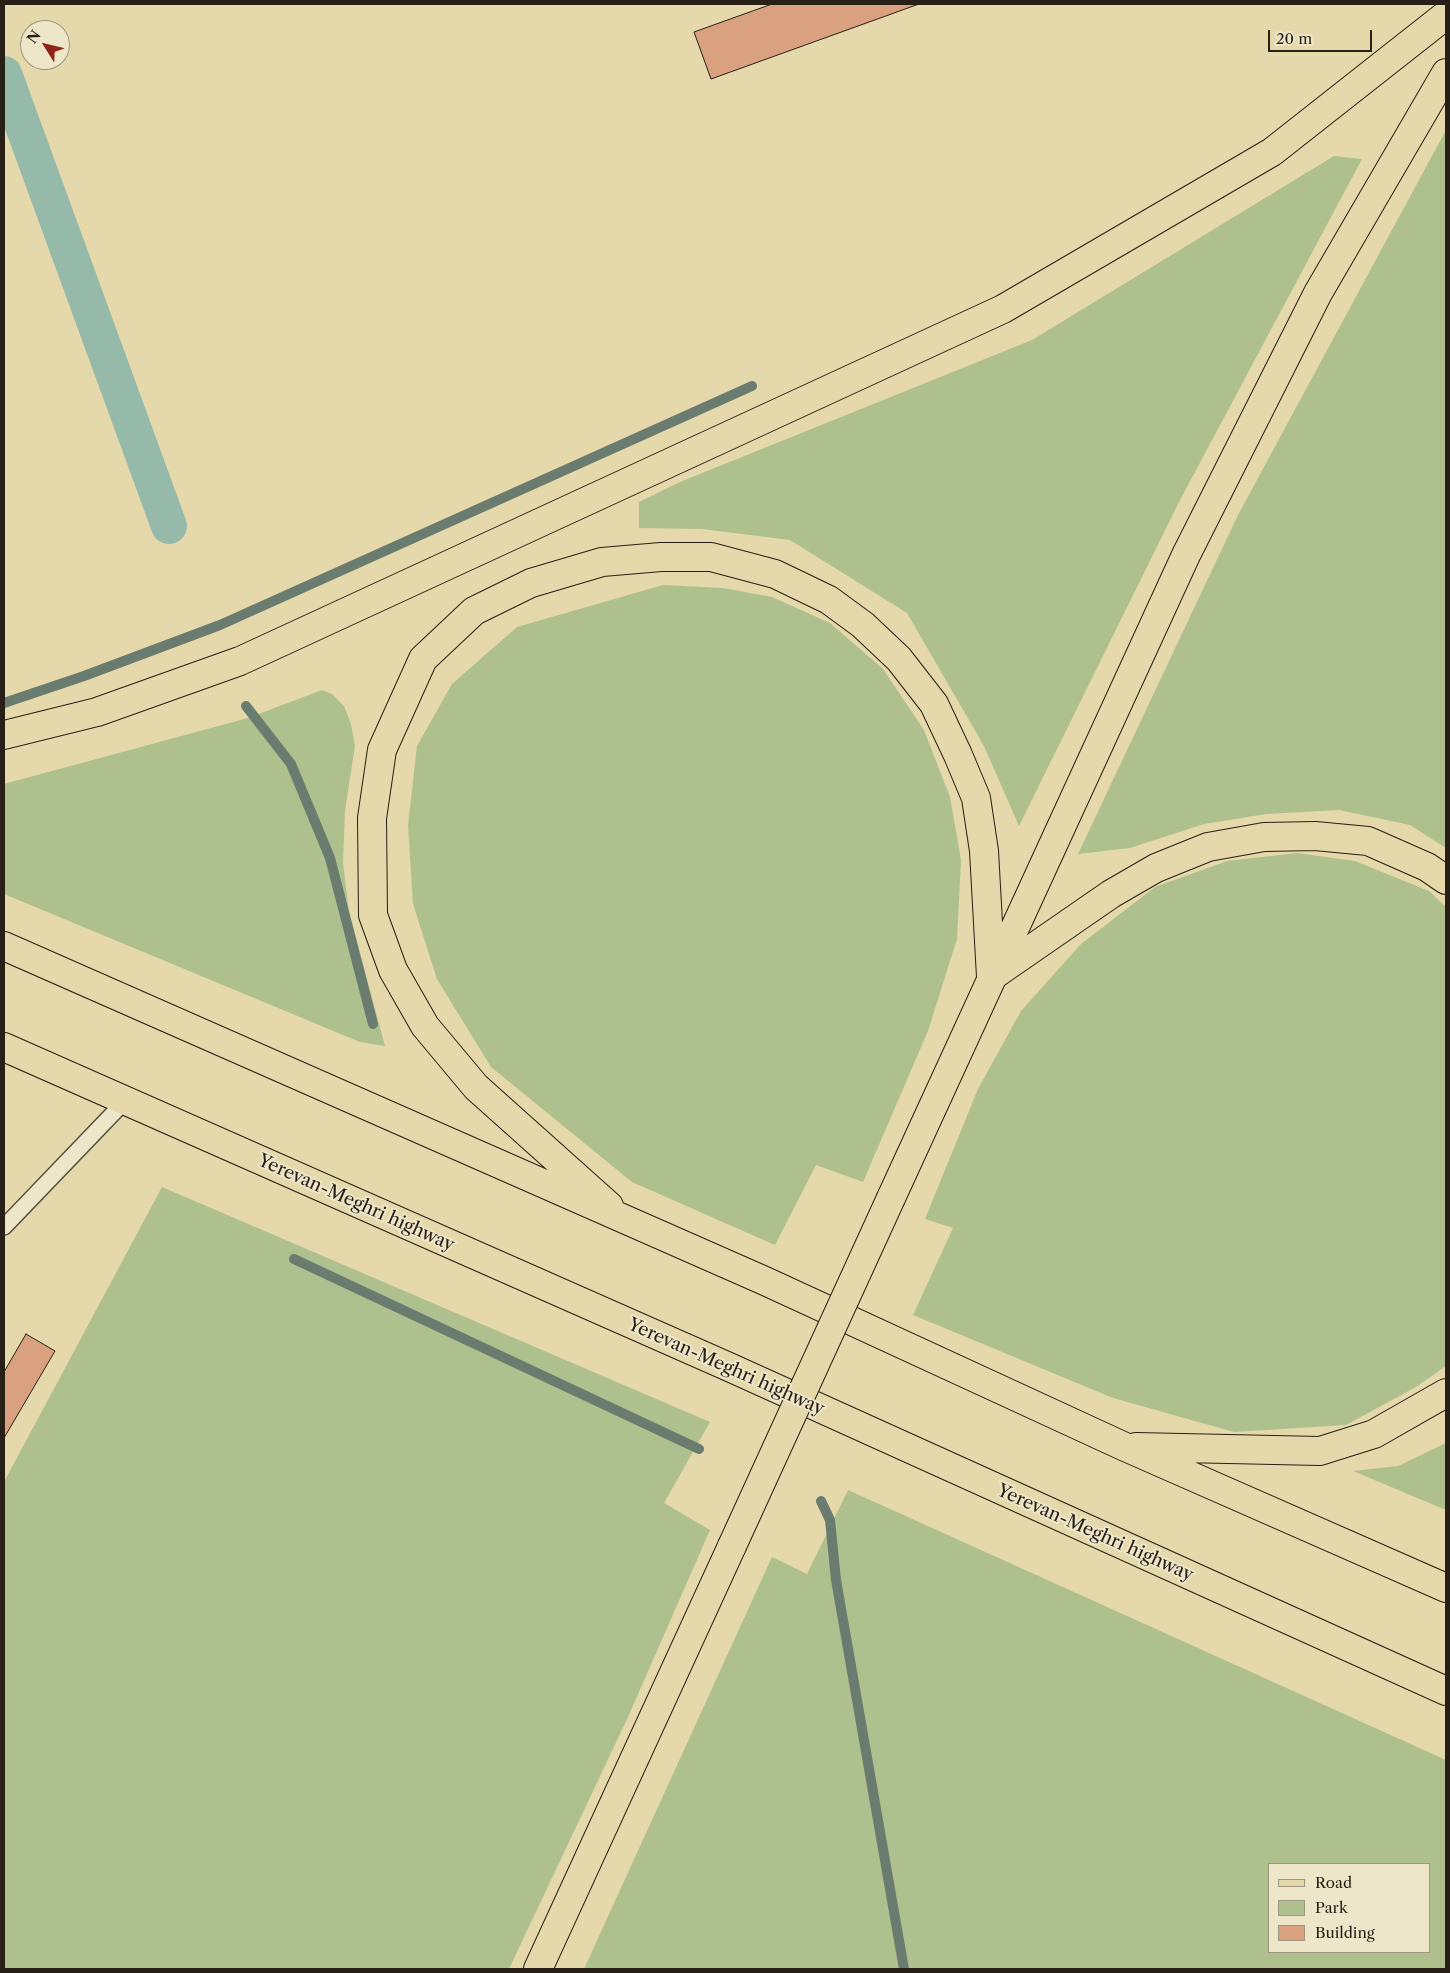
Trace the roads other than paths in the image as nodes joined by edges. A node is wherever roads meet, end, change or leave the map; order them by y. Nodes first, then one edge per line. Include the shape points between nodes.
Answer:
1 (1446, 15) edge
2 (1446, 74) edge
3 (4, 735) edge
4 (1446, 880) edge
5 (4, 946) edge
6 (991, 977) junction
7 (4, 1047) edge
8 (126, 1101) junction
9 (626, 1221) junction
10 (4, 1227) edge
11 (1446, 1393) edge
12 (1124, 1446) junction
13 (1446, 1588) edge
14 (1446, 1691) edge
15 (538, 1969) edge

1 - 3 main road via 1272,152 1003,309 240,661 97,712
2 - 6 main road via 1318,293 1194,537
4 - 6 main road via 1427,867 1368,841 1315,836 1264,837 1208,847 1156,868 1111,894
5 - 9 main road
6 - 9 main road via 984,851 976,798 958,755 934,704 899,659 863,625 829,600 775,574 711,557 661,558 602,562 531,583 474,611 423,659 382,750 372,818 373,915 393,970 432,1034 476,1087
6 - 15 main road, bridge
7 - 8 main road, Yerevan-Meghri highway
8 - 10 lane
8 - 14 main road, Yerevan-Meghri highway via 720,1363
9 - 12 main road via 765,1281
11 - 12 main road via 1374,1434 1320,1451
12 - 13 main road

